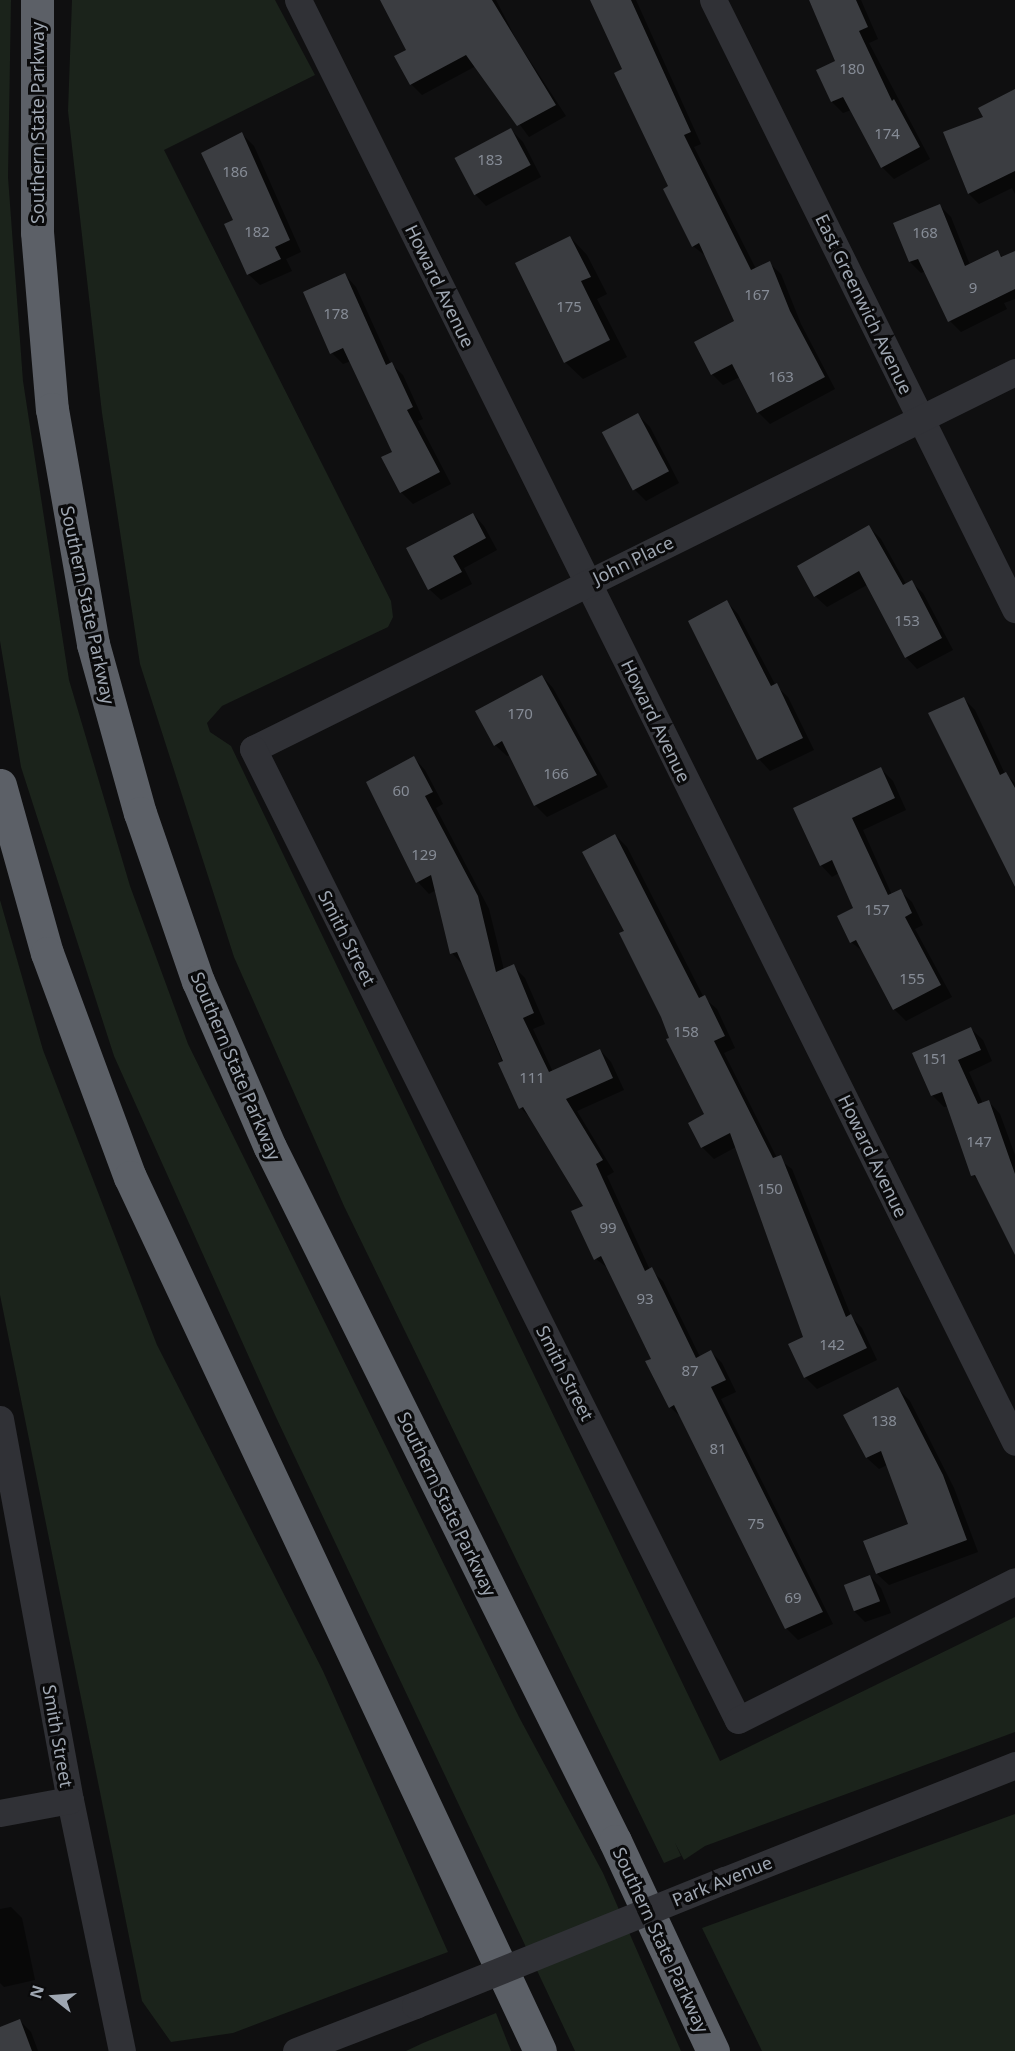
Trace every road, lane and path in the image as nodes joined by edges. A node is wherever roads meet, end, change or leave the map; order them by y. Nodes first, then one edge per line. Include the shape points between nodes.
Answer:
1 (37, 0) edge
2 (298, 0) edge
3 (713, 0) edge
4 (1015, 372) edge
5 (921, 419) junction
6 (587, 583) junction
7 (1015, 609) edge
8 (253, 749) joint
9 (0, 785) edge
10 (0, 1419) edge
11 (1015, 1442) edge
12 (1015, 1581) edge
13 (1015, 1765) edge
14 (70, 1800) junction
15 (0, 1813) edge
16 (122, 2051) edge
17 (296, 2051) edge
18 (540, 2051) edge
19 (713, 2051) edge

1 - 19 highway, Southern State Parkway via 37,232 60,469 108,702 177,927 220,1038 285,1178 615,1841
2 - 6 street, Howard Avenue
3 - 5 street, East Greenwich Avenue
4 - 5 street, John Place
5 - 6 street, John Place
5 - 7 street, East Greenwich Avenue
6 - 8 street, John Place
6 - 11 street, Howard Avenue
8 - 12 street, Smith Street via 738,1720
9 - 18 highway via 47,953 130,1177
10 - 14 street, Smith Street
13 - 17 street, Park Avenue, bridge
14 - 15 street
14 - 16 street, Smith Street

